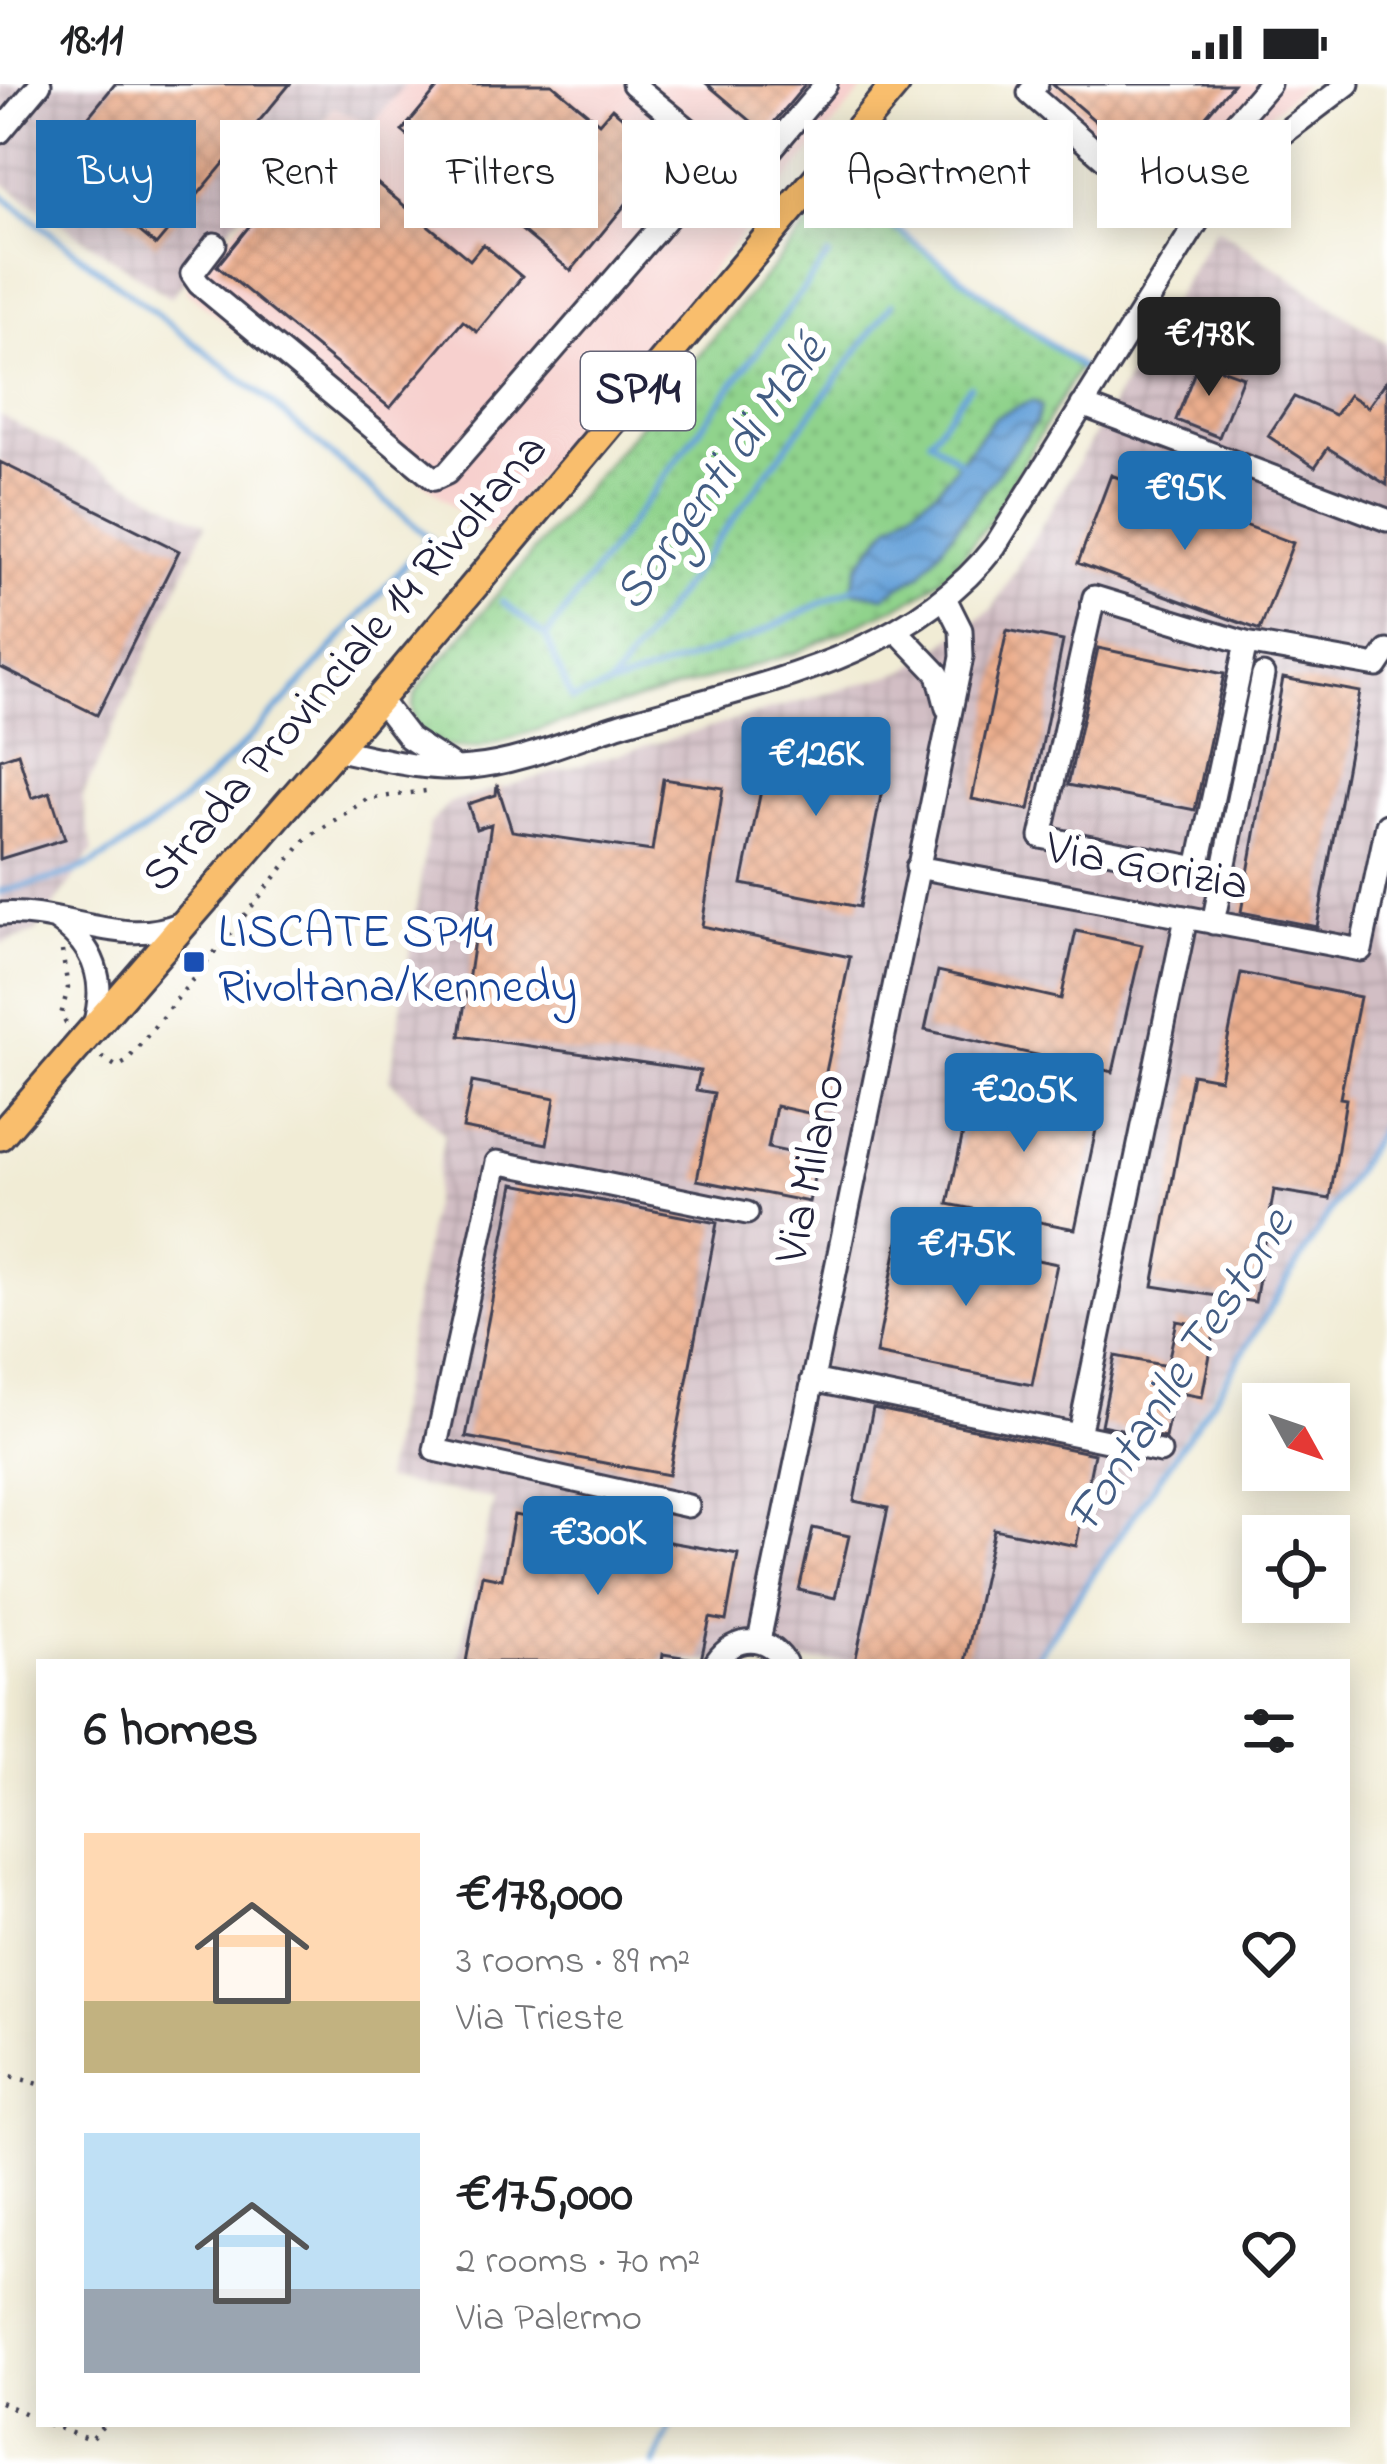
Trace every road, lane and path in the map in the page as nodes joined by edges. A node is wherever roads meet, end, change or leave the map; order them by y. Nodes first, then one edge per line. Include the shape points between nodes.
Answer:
1 (40, 84) edge
2 (633, 84) edge
3 (826, 84) edge
4 (896, 84) edge
5 (1037, 84) edge
6 (1269, 84) edge
7 (1348, 84) edge
8 (677, 120) edge
9 (0, 132) edge
10 (780, 143) edge
11 (659, 228) edge
12 (215, 244) dead end
13 (1082, 405) junction
14 (1387, 520) edge
15 (946, 600) junction
16 (897, 631) junction
17 (1246, 643) junction
18 (1387, 651) edge
19 (1263, 675) dead end
20 (379, 699) junction
21 (948, 715) junction
22 (334, 749) junction
23 (457, 768) junction
24 (436, 790) dead end
25 (1387, 825) edge
26 (917, 867) junction
27 (0, 914) edge
28 (50, 916) junction
29 (1186, 918) junction
30 (184, 922) junction
31 (1213, 922) junction
32 (88, 1033) junction
33 (0, 1136) edge
34 (747, 1213) dead end
35 (812, 1380) junction
36 (1079, 1435) junction
37 (1160, 1452) dead end
38 (688, 1506) dead end
39 (759, 1641) junction
40 (719, 1659) edge
41 (781, 1659) edge
42 (0, 2073) edge
43 (36, 2083) edge
44 (0, 2402) edge
45 (36, 2419) edge
46 (54, 2427) edge
47 (102, 2427) edge

1 - 9 street
2 - 8 street
3 - 10 street
4 - 20 main road, Strada Provinciale 14 Rivoltana / SP14
5 - 6 street via 1029,93 1161,208
7 - 13 street via 1277,138 1199,219
11 - 12 street via 434,479 199,284 192,274
13 - 14 street
13 - 15 street via 995,546
15 - 16 street
15 - 21 street, Via Milano via 963,649
16 - 21 street via 938,674
16 - 23 street via 801,671
17 - 17 street via 1198,868 1041,837 1094,597
17 - 18 street via 1377,666
19 - 31 street
20 - 22 main road, Strada Provinciale 14 Rivoltana / SP14
20 - 23 street via 409,738
21 - 26 street, Via Milano
22 - 23 street
22 - 30 main road, Strada Provinciale 14 Rivoltana / SP14
24 - 32 path via 367,799 308,838 121,1066 111,1065
25 - 31 street, Via Gorizia via 1361,950
26 - 29 street, Via Gorizia
26 - 35 street, Via Milano
27 - 28 street
28 - 30 street via 139,934
28 - 32 path via 62,934 68,978 61,1018
28 - 32 street via 97,964 102,990
29 - 31 street, Via Gorizia
29 - 36 street
30 - 32 main road, Strada Provinciale 14 Rivoltana / SP14
32 - 33 main road, Strada Provinciale 14 Rivoltana / SP14
34 - 38 street via 497,1162 435,1450
35 - 36 street
35 - 39 street, Via Milano
36 - 37 street
39 - 40 street via 734,1644
39 - 41 street
42 - 43 path
44 - 45 path
46 - 47 path via 91,2440

